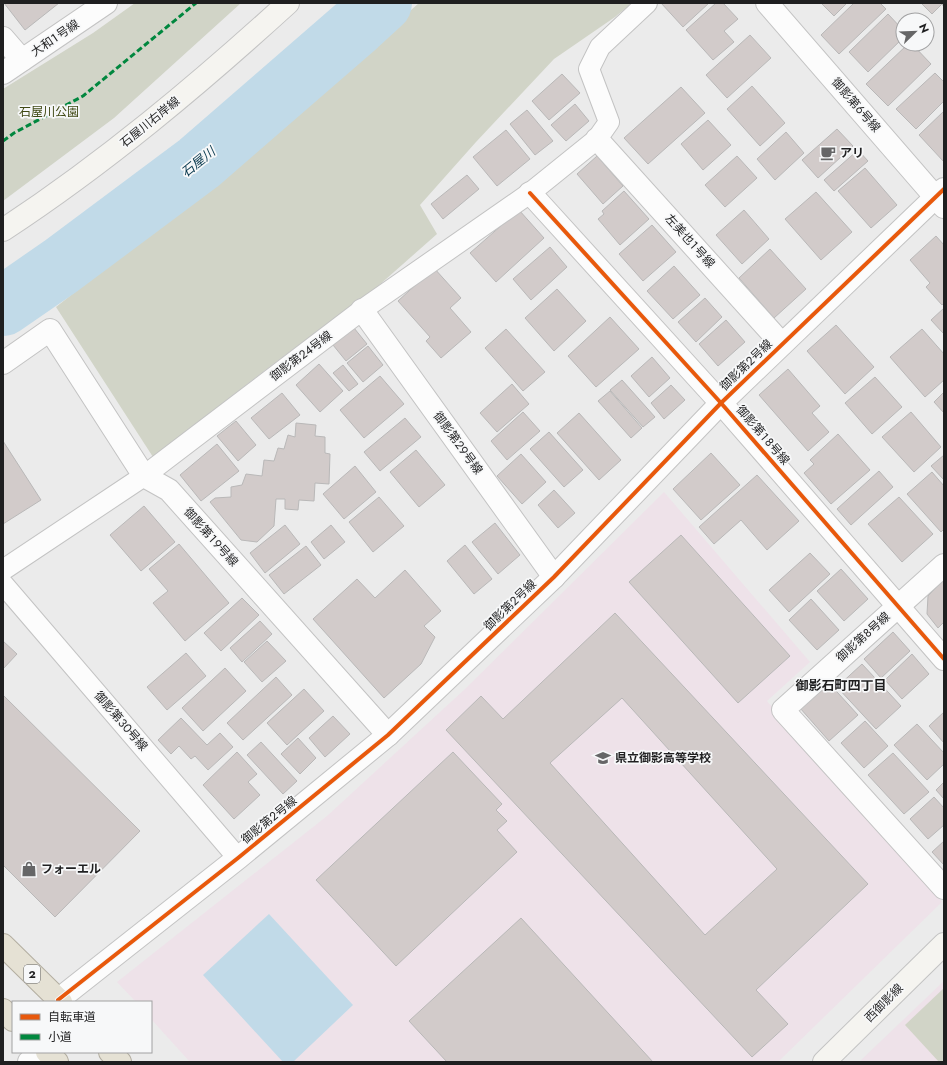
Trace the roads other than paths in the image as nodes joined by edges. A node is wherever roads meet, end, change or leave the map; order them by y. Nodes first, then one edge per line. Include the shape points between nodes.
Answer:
1 (106, 3) edge
2 (288, 3) edge
3 (647, 3) edge
4 (767, 3) edge
5 (3, 38) edge
6 (22, 60) junction
7 (3, 73) edge
8 (597, 139) junction
9 (530, 193) junction
10 (941, 198) edge
11 (3, 230) edge
12 (362, 310) junction
13 (782, 344) junction
14 (3, 363) edge
15 (721, 403) junction
16 (144, 476) junction
17 (944, 564) edge
18 (3, 570) edge
19 (554, 577) junction
20 (3, 584) edge
21 (897, 606) junction
22 (944, 659) edge
23 (388, 735) junction
24 (238, 858) junction
25 (944, 888) edge
26 (944, 944) edge
27 (3, 945) edge
28 (60, 1001) edge
29 (3, 1010) edge
30 (12, 1019) edge
31 (39, 1053) edge
32 (48, 1053) edge
33 (111, 1053) edge
34 (29, 1062) edge
35 (57, 1062) edge
36 (120, 1062) edge
37 (824, 1062) edge

1 - 6 street, 大和１号線
2 - 11 street, 石屋川右岸線 via 168,108 90,170
3 - 8 lane, 御影第２４号線 via 600,47 589,69 609,122
4 - 10 street, 御影第６号線
5 - 6 street
6 - 7 street, 大和１号線
8 - 9 lane, 御影第２４号線
8 - 13 street, 左美也１号線
9 - 12 lane, 御影第２４号線
9 - 15 street, 御影第１８号線
10 - 13 street, 御影第２号線
12 - 16 lane, 御影第２４号線
12 - 19 street, 御影第２９号線
13 - 15 street, 御影第２号線
14 - 16 street, 御影第１９号線 via 50,330
15 - 19 street, 御影第２号線
15 - 21 street, 御影第１８号線
16 - 18 lane, 御影第２４号線
16 - 23 street, 御影第１９号線 via 169,490
17 - 21 street, 御影第８号線
19 - 23 street, 御影第２号線
20 - 24 lane, 御影第３０号線
21 - 22 street, 御影第１８号線
21 - 25 street, 御影第８号線 via 783,710
23 - 24 street, 御影第２号線
24 - 28 street, 御影第２号線
26 - 37 street, 西御影線
27 - 28 highway, 2
29 - 30 highway
31 - 34 street
32 - 35 highway
33 - 36 highway

